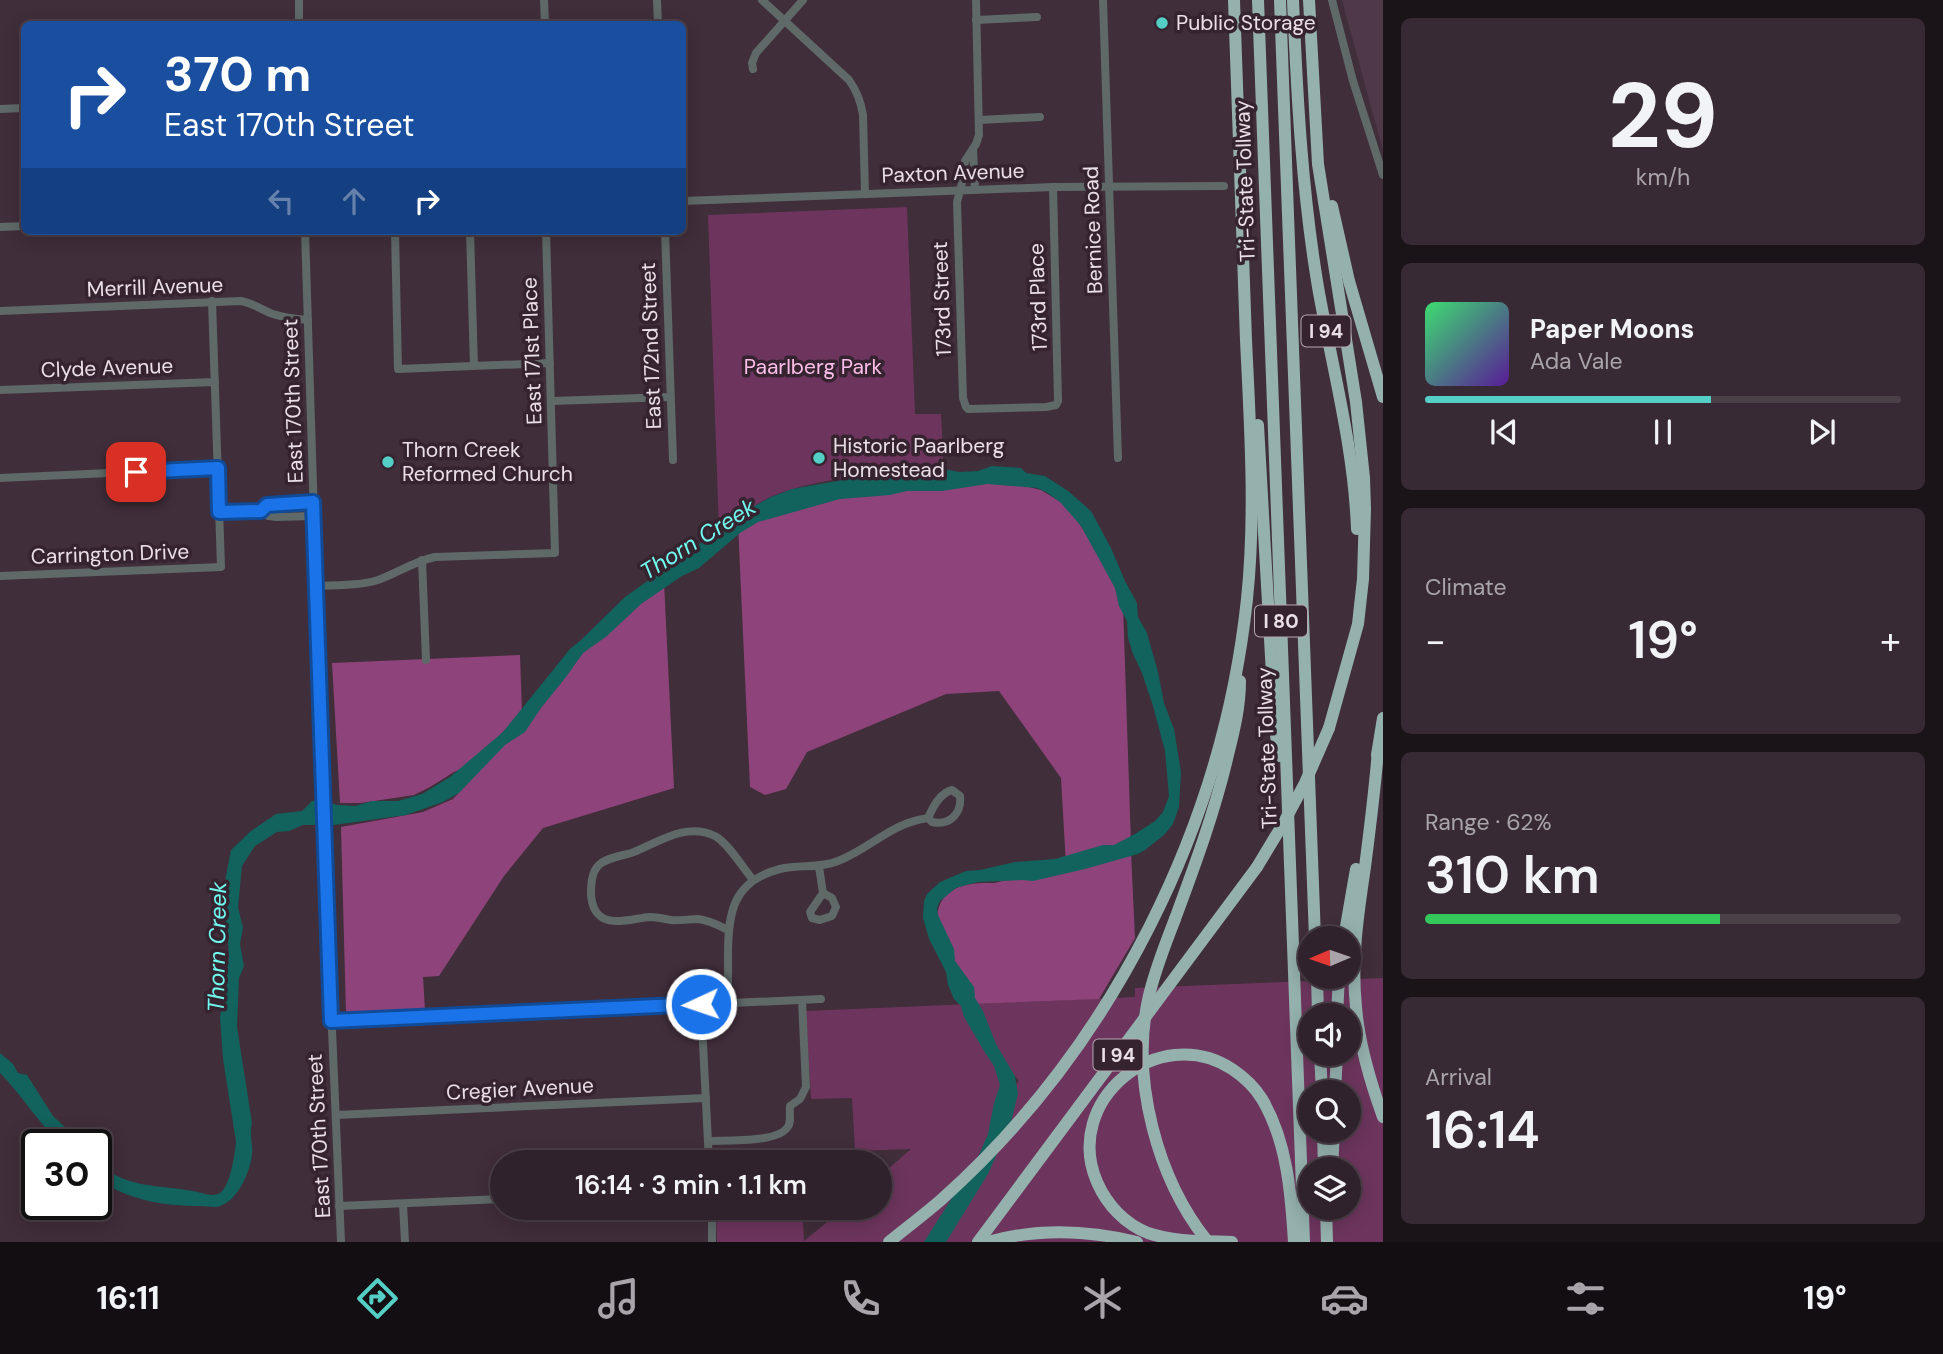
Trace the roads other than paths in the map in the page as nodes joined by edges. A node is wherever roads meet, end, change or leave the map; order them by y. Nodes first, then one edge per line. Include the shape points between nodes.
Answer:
1 (299, 0) edge
2 (544, 0) edge
3 (657, 0) edge
4 (762, 0) edge
5 (803, 0) edge
6 (976, 0) edge
7 (1103, 0) edge
8 (1234, 0) edge
9 (1258, 0) edge
10 (1280, 0) edge
11 (1293, 0) edge
12 (1309, 0) edge
13 (1332, 0) edge
14 (1037, 17) dead end
15 (976, 20) junction
16 (299, 21) edge
17 (545, 21) edge
18 (658, 21) edge
19 (784, 21) junction
20 (753, 69) dead end
21 (1313, 81) junction
22 (21, 108) edge
23 (0, 109) edge
24 (1040, 117) dead end
25 (980, 120) junction
26 (973, 149) junction
27 (1383, 175) edge
28 (1109, 186) junction
29 (1224, 186) dead end
30 (1053, 187) junction
31 (975, 190) junction
32 (959, 191) junction
33 (865, 194) junction
34 (686, 201) edge
35 (21, 226) edge
36 (0, 227) edge
37 (305, 235) edge
38 (395, 235) edge
39 (470, 235) edge
40 (546, 235) edge
41 (665, 235) edge
42 (212, 301) junction
43 (0, 311) edge
44 (308, 320) junction
45 (1246, 321) junction
46 (551, 363) junction
47 (474, 366) junction
48 (215, 382) junction
49 (0, 390) edge
50 (670, 397) junction
51 (1383, 397) edge
52 (552, 401) junction
53 (965, 407) joint
54 (1118, 458) dead end
55 (673, 460) dead end
56 (218, 468) junction
57 (0, 478) edge
58 (313, 502) junction
59 (261, 511) junction
60 (219, 512) junction
61 (314, 516) junction
62 (422, 560) junction
63 (0, 576) edge
64 (316, 586) junction
65 (1239, 656) junction
66 (426, 660) dead end
67 (1348, 661) junction
68 (1383, 718) edge
69 (1378, 750) junction
70 (928, 818) junction
71 (1289, 836) junction
72 (819, 867) junction
73 (753, 880) junction
74 (823, 892) dead end
75 (1315, 926) edge
76 (1347, 926) edge
77 (728, 930) junction
78 (821, 999) dead end
79 (802, 1000) junction
80 (728, 1003) junction
81 (701, 1004) junction
82 (331, 1021) junction
83 (706, 1098) junction
84 (336, 1115) junction
85 (1383, 1116) edge
86 (708, 1141) junction
87 (708, 1150) edge
88 (490, 1200) edge
89 (403, 1204) junction
90 (340, 1206) junction
91 (712, 1220) edge
92 (1326, 1220) edge
93 (341, 1242) edge
94 (405, 1242) edge
95 (712, 1242) edge
96 (889, 1242) edge
97 (978, 1242) edge
98 (988, 1242) edge
99 (1137, 1242) edge
100 (1208, 1242) edge
101 (1232, 1242) edge
102 (1294, 1242) edge
103 (1304, 1242) edge
104 (1327, 1242) edge

1 - 16 street
2 - 17 street
3 - 18 street
4 - 19 street
5 - 19 street
6 - 15 street
7 - 28 street, Bernice Road
8 - 45 highway, I 94
9 - 71 highway, Tri-State Tollway / I 80
10 - 75 highway, Tri-State Tollway / I 80
11 - 67 highway, I 94 via 1308,210 1356,507 1357,583
12 - 21 highway
13 - 27 street
14 - 15 street
15 - 25 street
19 - 20 street via 756,53
19 - 33 street via 854,87 863,115
21 - 51 highway via 1333,213
21 - 67 highway via 1318,164 1364,478 1363,579
22 - 23 street
24 - 25 street
25 - 26 street
26 - 31 street
26 - 32 street, 173rd Street via 965,161
28 - 29 street, Paxton Avenue
28 - 30 street, Paxton Avenue
28 - 54 street, Bernice Road
30 - 31 street, Paxton Avenue
30 - 53 street, 173rd Place via 1056,405
31 - 32 street, Paxton Avenue
32 - 33 street, Paxton Avenue
32 - 53 street, 173rd Street
33 - 34 street, Paxton Avenue
35 - 36 street
37 - 44 street, East 170th Street
38 - 47 street via 398,369
39 - 47 street
40 - 46 street, East 171st Place
41 - 50 street, East 172nd Street
42 - 43 street, Merrill Avenue
42 - 44 street, Merrill Avenue via 252,303 285,318
42 - 48 street
44 - 58 street, East 170th Street
45 - 65 highway, I 94 via 1251,526
45 - 71 highway via 1256,401 1275,728
46 - 47 street
46 - 52 street, East 171st Place
48 - 49 street, Clyde Avenue
48 - 56 street
50 - 52 street
50 - 55 street, East 172nd Street
52 - 62 street, East 171st Place via 555,553
56 - 57 street
56 - 60 street
58 - 59 street via 267,505
58 - 61 street, East 170th Street
59 - 60 street
59 - 61 street via 277,517
60 - 63 street, Carrington Drive via 221,567
61 - 64 street, East 170th Street
62 - 64 street via 366,583
62 - 66 street
64 - 82 street, East 170th Street
65 - 96 highway, I 94 via 1222,738 1185,846 1113,991 1046,1088 999,1142 942,1199
65 - 100 highway, bridge via 1240,700 1221,788 1156,971 1144,1035 1146,1098 1155,1136 1170,1181
67 - 97 highway, I 94, bridge via 1329,728 1305,783 1257,867
68 - 69 highway
69 - 76 highway
69 - 85 highway via 1354,974 1361,1044
70 - 70 street via 938,823 958,814 960,796 947,791
70 - 72 street via 897,826 846,858
71 - 103 highway, Tri-State Tollway / I 80
72 - 73 street via 783,868
72 - 74 street
73 - 77 street via 735,901
73 - 77 street via 725,844 715,836 694,832 677,834 599,864 592,877 592,905 605,919 705,920
77 - 80 street
78 - 79 street
79 - 80 street
79 - 86 street via 806,1087 790,1106 786,1129 762,1138
80 - 81 street
81 - 82 street
81 - 83 street
82 - 84 street, East 170th Street
83 - 84 street, Cregier Avenue
83 - 86 street
84 - 90 street, East 170th Street
86 - 87 street
88 - 89 street
89 - 90 street
89 - 94 street
90 - 93 street, East 170th Street
91 - 95 street
92 - 104 highway
98 - 99 highway via 1066,1232
101 - 102 highway via 1165,1238 1146,1232 1120,1216 1095,1178 1090,1146 1099,1109 1122,1079 1150,1061 1179,1054 1208,1058 1236,1072 1254,1088 1282,1149

